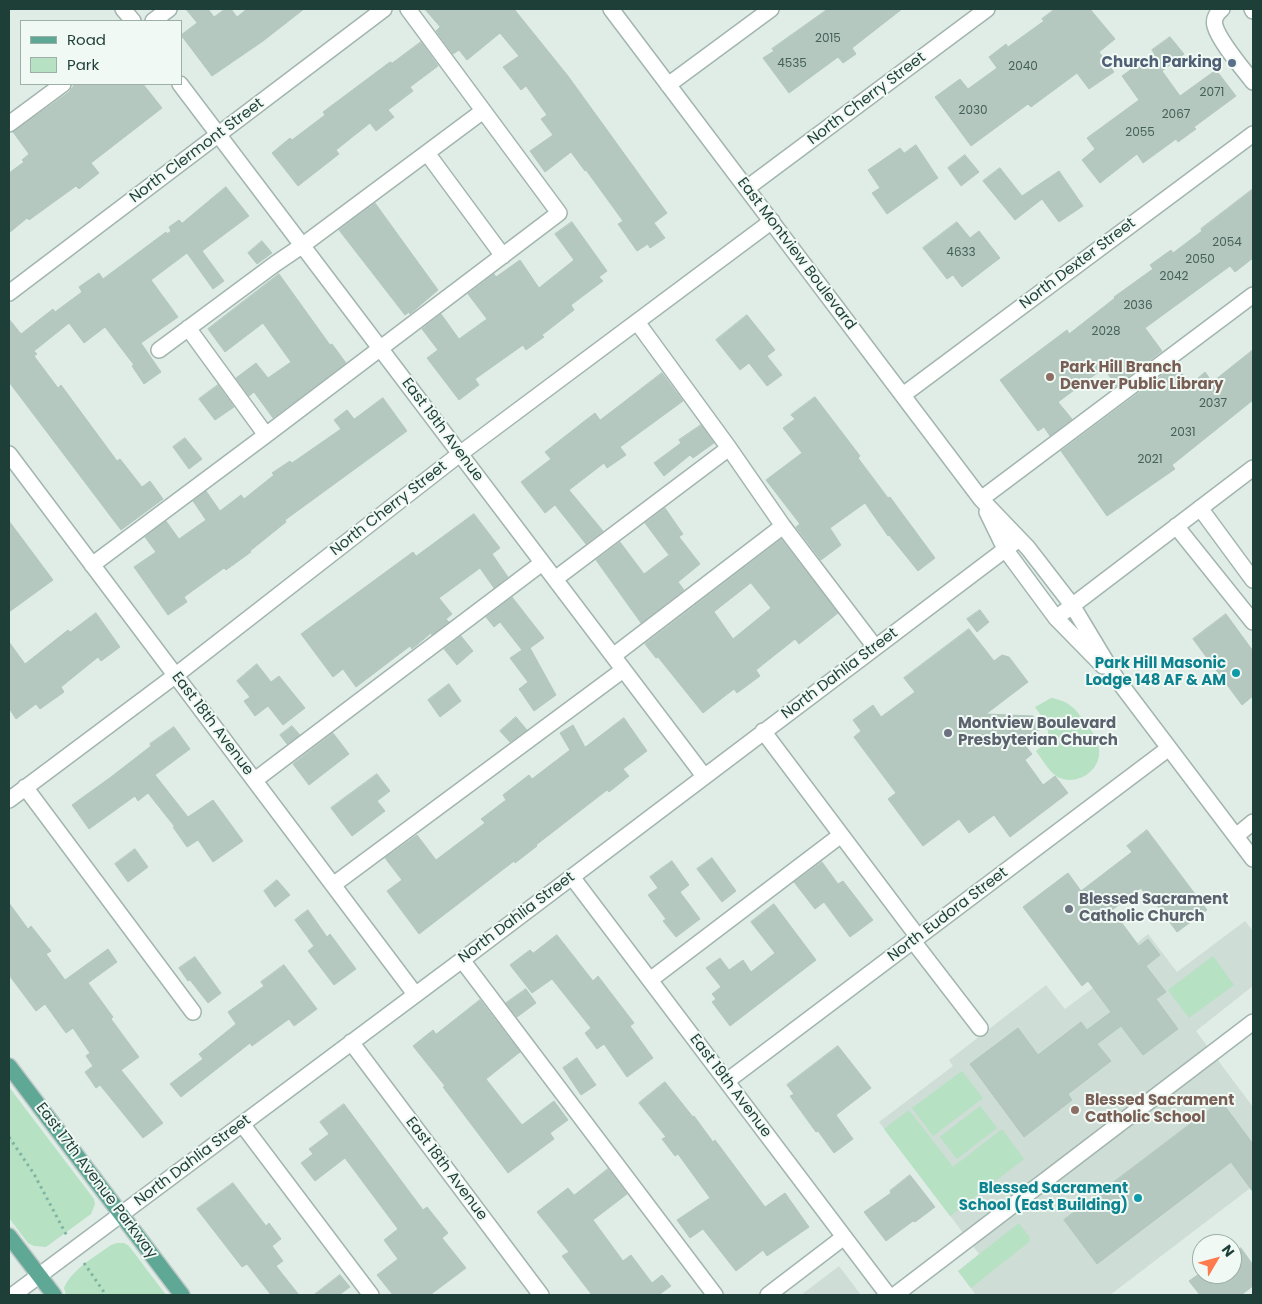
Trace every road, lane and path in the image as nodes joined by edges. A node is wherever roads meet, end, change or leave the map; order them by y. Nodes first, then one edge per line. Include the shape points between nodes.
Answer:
1 (123, 9) edge
2 (169, 9) edge
3 (384, 9) edge
4 (408, 9) edge
5 (611, 9) edge
6 (771, 9) edge
7 (987, 9) edge
8 (1222, 9) edge
9 (132, 20) edge
10 (154, 20) edge
11 (1253, 82) edge
12 (62, 85) edge
13 (181, 85) edge
14 (668, 85) junction
15 (483, 111) junction
16 (9, 124) edge
17 (1253, 134) edge
18 (219, 135) junction
19 (427, 153) junction
20 (747, 188) junction
21 (772, 221) junction
22 (303, 245) junction
23 (503, 256) junction
24 (9, 293) edge
25 (1253, 295) edge
26 (637, 322) junction
27 (188, 328) junction
28 (381, 348) junction
29 (159, 350) dead end
30 (903, 395) junction
31 (266, 435) junction
32 (729, 448) junction
33 (461, 453) junction
34 (10, 459) edge
35 (1253, 468) edge
36 (981, 499) junction
37 (1200, 508) junction
38 (783, 526) junction
39 (1176, 526) junction
40 (1019, 539) junction
41 (1005, 549) junction
42 (542, 563) junction
43 (92, 565) junction
44 (555, 579) junction
45 (1253, 580) edge
46 (1072, 605) junction
47 (1056, 618) junction
48 (1253, 622) edge
49 (876, 647) junction
50 (613, 656) junction
51 (623, 670) junction
52 (176, 675) junction
53 (1116, 678) junction
54 (764, 731) junction
55 (1169, 748) junction
56 (704, 776) junction
57 (254, 780) junction
58 (25, 787) junction
59 (9, 800) edge
60 (1253, 822) edge
61 (841, 835) junction
62 (1236, 836) junction
63 (1253, 859) edge
64 (572, 877) junction
65 (334, 885) junction
66 (915, 939) junction
67 (462, 960) junction
68 (650, 980) junction
69 (415, 994) junction
70 (193, 1012) dead end
71 (1253, 1022) edge
72 (980, 1028) dead end
73 (352, 1042) junction
74 (9, 1066) edge
75 (727, 1081) junction
76 (242, 1124) junction
77 (9, 1137) edge
78 (122, 1214) junction
79 (9, 1236) edge
80 (844, 1237) junction
81 (75, 1249) junction
82 (39, 1276) junction
83 (13, 1295) edge
84 (54, 1295) edge
85 (106, 1295) edge
86 (182, 1295) edge
87 (371, 1295) edge
88 (541, 1295) edge
89 (714, 1295) edge
90 (768, 1295) edge
91 (888, 1295) edge
92 (895, 1295) edge

1 - 9 street
2 - 10 street
3 - 18 street, North Clermont Street
4 - 15 street
5 - 14 street, East Montview Boulevard
6 - 14 street
7 - 20 street, North Cherry Street
8 - 11 street via 1217,13 1214,24
12 - 16 street
13 - 18 street, East 19th Avenue
14 - 20 street, East Montview Boulevard
15 - 19 street
15 - 23 street via 559,213
17 - 30 street, North Dexter Street
18 - 22 street, East 19th Avenue
18 - 24 street, North Clermont Street
19 - 22 street
19 - 23 street
20 - 21 street, East Montview Boulevard
21 - 26 street, North Cherry Street
21 - 30 street, East Montview Boulevard
22 - 27 street
22 - 28 street, East 19th Avenue
23 - 28 street
25 - 36 street
26 - 32 street
26 - 33 street, North Cherry Street
27 - 29 street
27 - 31 street
28 - 31 street
28 - 33 street, East 19th Avenue
30 - 36 street, East Montview Boulevard
31 - 43 street
32 - 38 street
32 - 44 street
33 - 42 street, East 19th Avenue
33 - 52 street, North Cherry Street
34 - 43 street, East 18th Avenue
35 - 37 street
36 - 40 street, East Montview Boulevard
36 - 41 street, East Montview Boulevard
37 - 39 street
37 - 45 street
38 - 49 street
38 - 50 street
39 - 46 street
39 - 48 street
40 - 41 street, North Dahlia Street
40 - 46 street, East Montview Boulevard
41 - 47 street, East Montview Boulevard
41 - 49 street, North Dahlia Street
42 - 44 street, East 19th Avenue
42 - 57 street
43 - 52 street, East 18th Avenue
44 - 50 street, East 19th Avenue
46 - 47 street
46 - 53 street, East Montview Boulevard
47 - 53 street, East Montview Boulevard
49 - 54 street, North Dahlia Street
50 - 51 street, East 19th Avenue
51 - 56 street, East 19th Avenue
51 - 65 street
52 - 57 street, East 18th Avenue
52 - 58 street, North Cherry Street
53 - 55 street, East Montview Boulevard
54 - 56 street, North Dahlia Street
54 - 61 street
55 - 62 street, East Montview Boulevard
55 - 66 street, North Eudora Street
56 - 64 street, North Dahlia Street
57 - 65 street, East 18th Avenue
58 - 59 street, North Cherry Street
58 - 70 street
60 - 62 street
61 - 66 street
61 - 68 street
62 - 63 street, East Montview Boulevard
64 - 67 street, North Dahlia Street
64 - 68 street, East 19th Avenue
65 - 69 street, East 18th Avenue
66 - 72 street
66 - 75 street, North Eudora Street
67 - 69 street, North Dahlia Street
67 - 89 street
68 - 75 street, East 19th Avenue
69 - 73 street, North Dahlia Street
71 - 92 street
73 - 76 street, North Dahlia Street
73 - 88 street, East 18th Avenue
74 - 78 main road, East 17th Avenue Parkway
75 - 80 street, East 19th Avenue
76 - 78 street, North Dahlia Street
76 - 87 street
77 - 81 path via 34,1174
78 - 81 street, North Dahlia Street
78 - 86 main road, East 17th Avenue Parkway
79 - 82 main road
80 - 90 street
80 - 91 street, East 19th Avenue
81 - 82 street, North Dahlia Street
81 - 85 path
82 - 83 street, North Dahlia Street
82 - 84 main road

